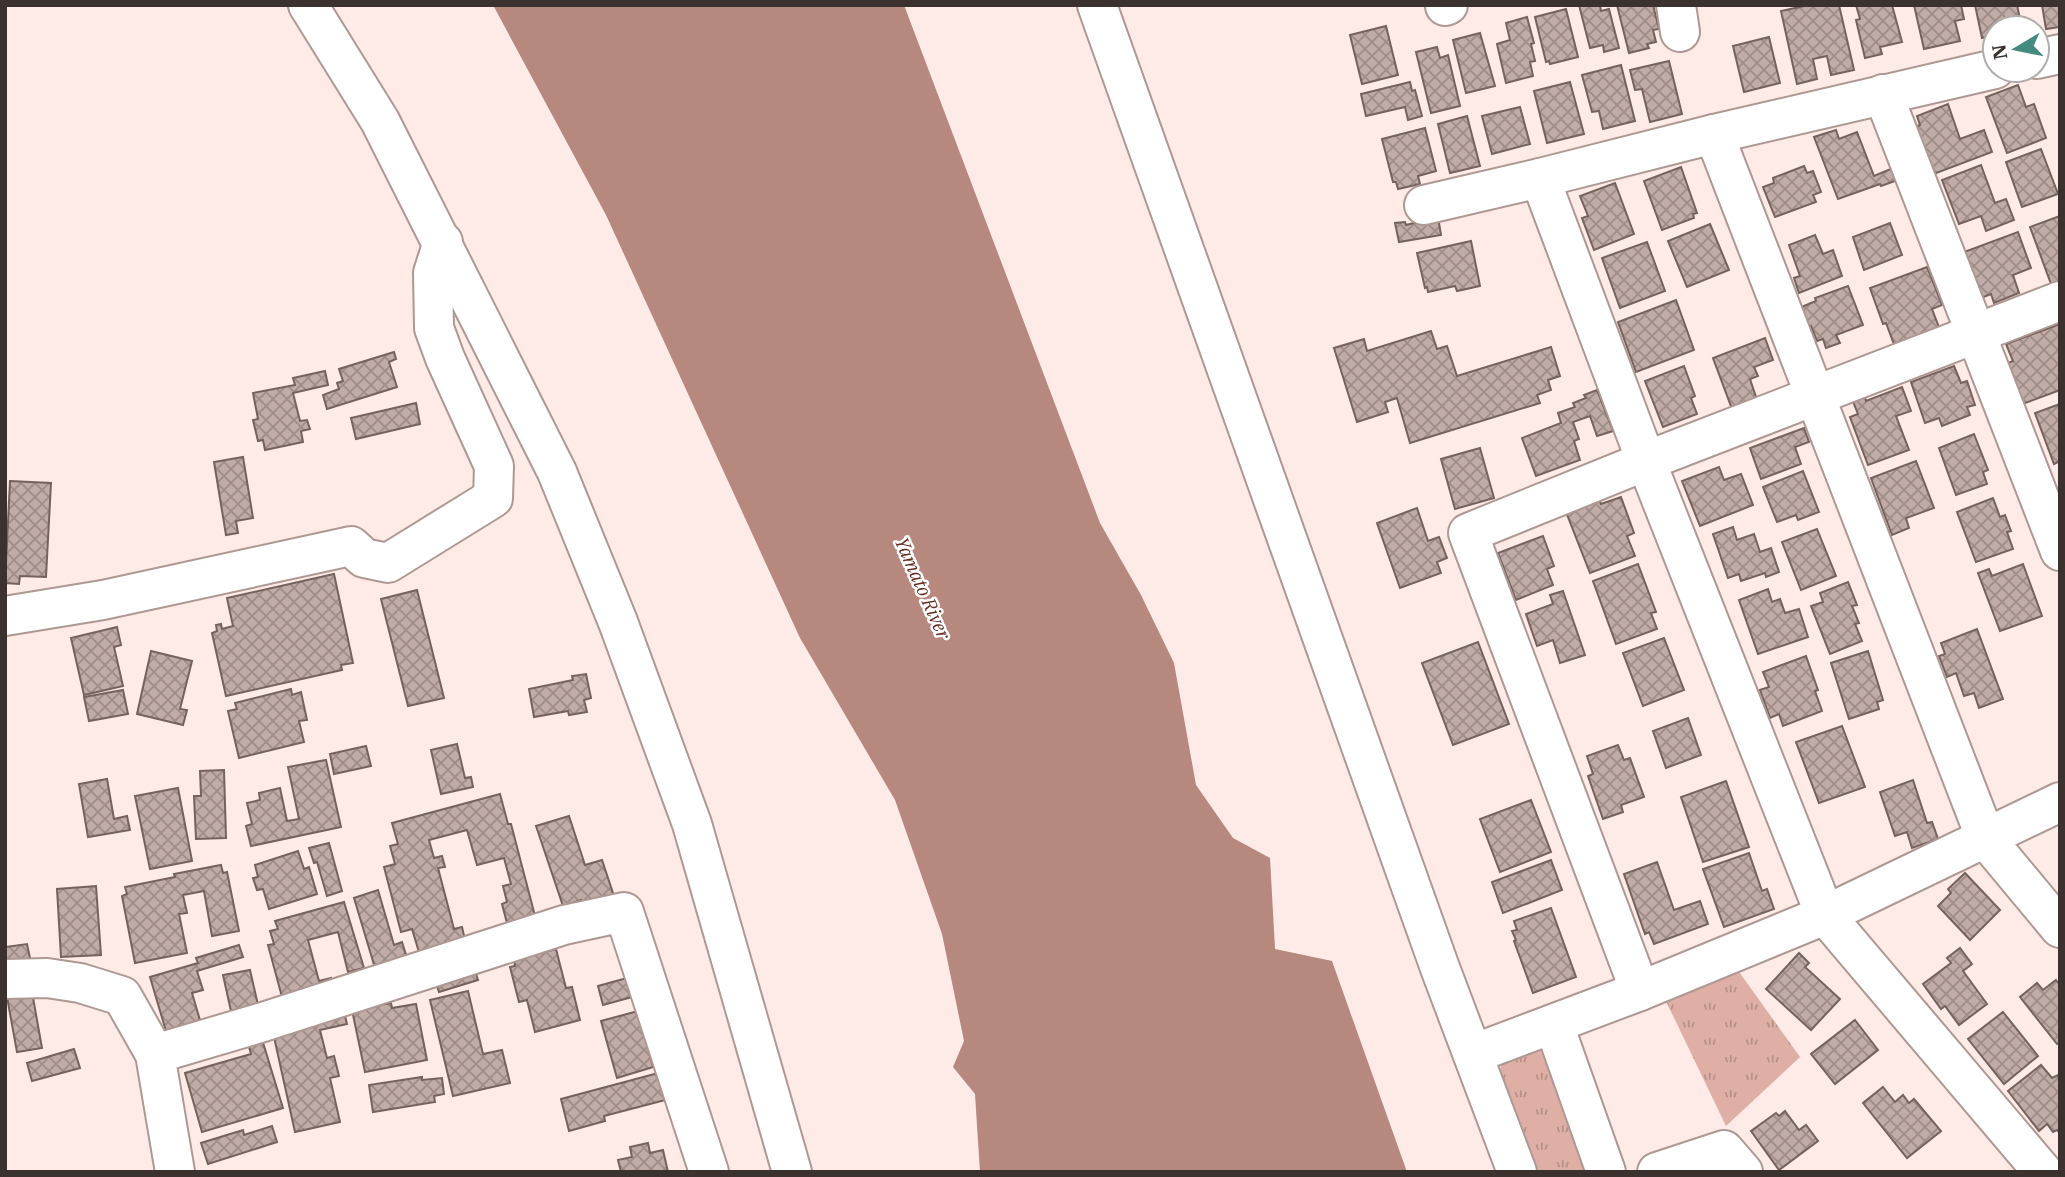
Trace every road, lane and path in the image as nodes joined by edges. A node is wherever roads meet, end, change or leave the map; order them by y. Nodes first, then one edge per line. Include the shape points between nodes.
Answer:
1 (308, 5) edge
2 (1097, 5) edge
3 (1981, 72) edge
4 (1883, 94) junction
5 (1714, 134) junction
6 (1540, 178) junction
7 (1423, 205) dead end
8 (443, 243) junction
9 (2060, 301) edge
10 (1975, 333) junction
11 (1816, 394) junction
12 (1646, 461) junction
13 (2060, 551) edge
14 (5, 616) edge
15 (2060, 802) edge
16 (1986, 839) junction
17 (1825, 915) junction
18 (2060, 928) edge
19 (5, 979) edge
20 (1640, 991) junction
21 (1554, 1024) junction
22 (155, 1054) junction
23 (1473, 1054) junction
24 (175, 1172) edge
25 (709, 1172) edge
26 (792, 1172) edge
27 (1517, 1172) edge
28 (1606, 1172) edge
29 (1657, 1172) edge
30 (1743, 1172) edge
31 (2043, 1172) edge

1 - 8 street via 380,121
2 - 23 street
3 - 4 street
4 - 5 street
4 - 10 street
5 - 6 street
5 - 11 street
6 - 7 street
6 - 12 street
8 - 14 street via 433,273 434,328 494,466 493,498 388,563 364,558 351,546 103,600
8 - 26 street via 557,472 618,622 692,824
9 - 10 street
10 - 11 street
10 - 13 street
11 - 12 street
11 - 16 street
12 - 17 street
12 - 20 street via 1468,533
15 - 16 street
16 - 17 street
16 - 18 street
17 - 20 street
17 - 31 street
19 - 22 street via 47,978 122,996
20 - 21 street
21 - 23 street
21 - 28 street
22 - 24 street
22 - 25 street via 564,925 624,912
23 - 27 street
29 - 30 street via 1724,1150

